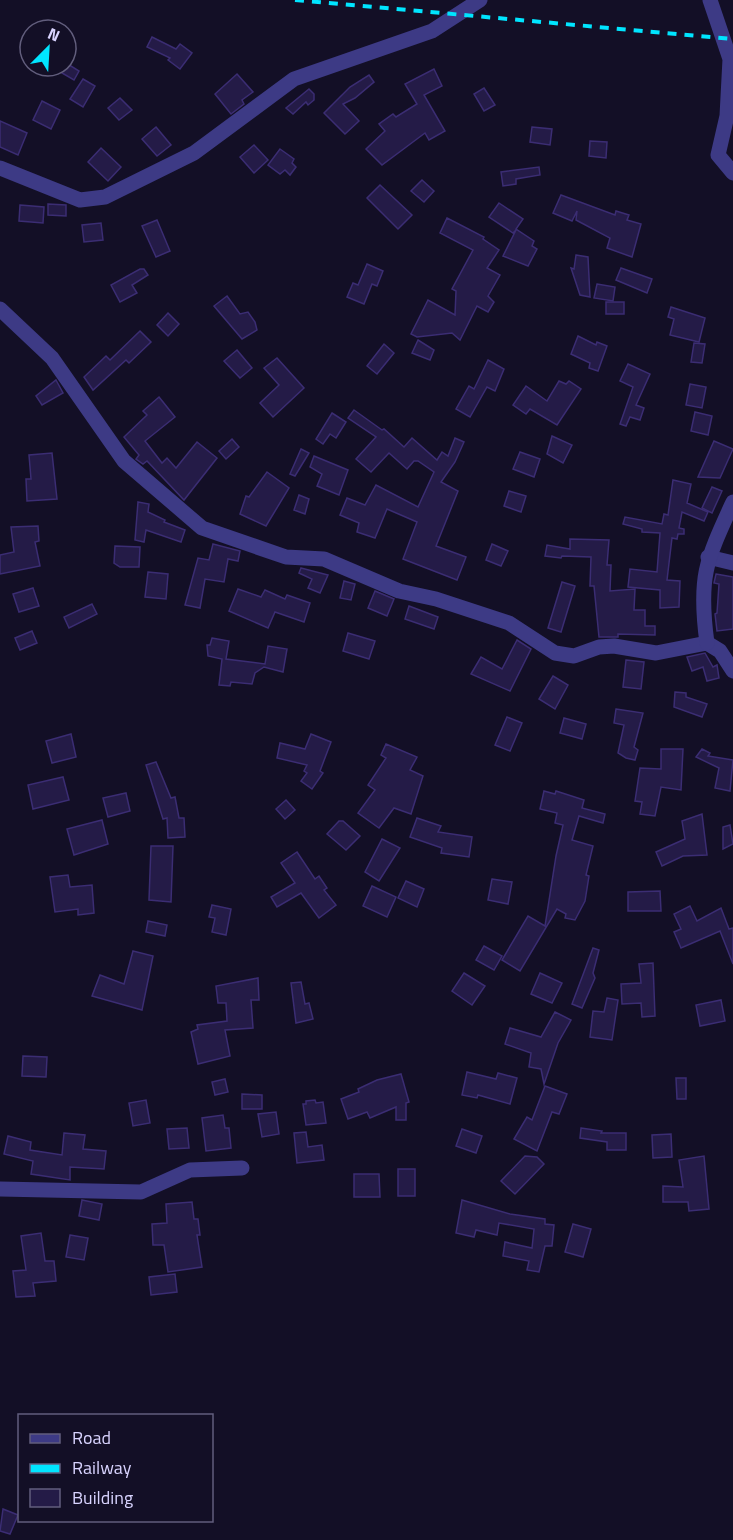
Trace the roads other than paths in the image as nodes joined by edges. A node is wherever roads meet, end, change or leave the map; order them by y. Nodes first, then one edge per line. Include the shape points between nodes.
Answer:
1 (480, 0) edge
2 (710, 0) edge
3 (730, 117) edge
4 (0, 168) edge
5 (733, 173) edge
6 (0, 309) edge
7 (733, 502) edge
8 (708, 557) junction
9 (733, 563) edge
10 (707, 643) junction
11 (733, 671) edge
12 (242, 1168) dead end
13 (0, 1189) edge

1 - 4 street via 432,31 294,79 194,153 105,197 80,200
2 - 3 street via 730,58
3 - 5 street via 718,154
6 - 10 street via 52,358 124,461 202,528 286,557 324,559 399,591 509,623 555,653 574,656 614,646 656,653
7 - 8 street
8 - 9 street
8 - 10 street via 702,594
10 - 11 street via 720,651
12 - 13 street via 190,1170 141,1192

